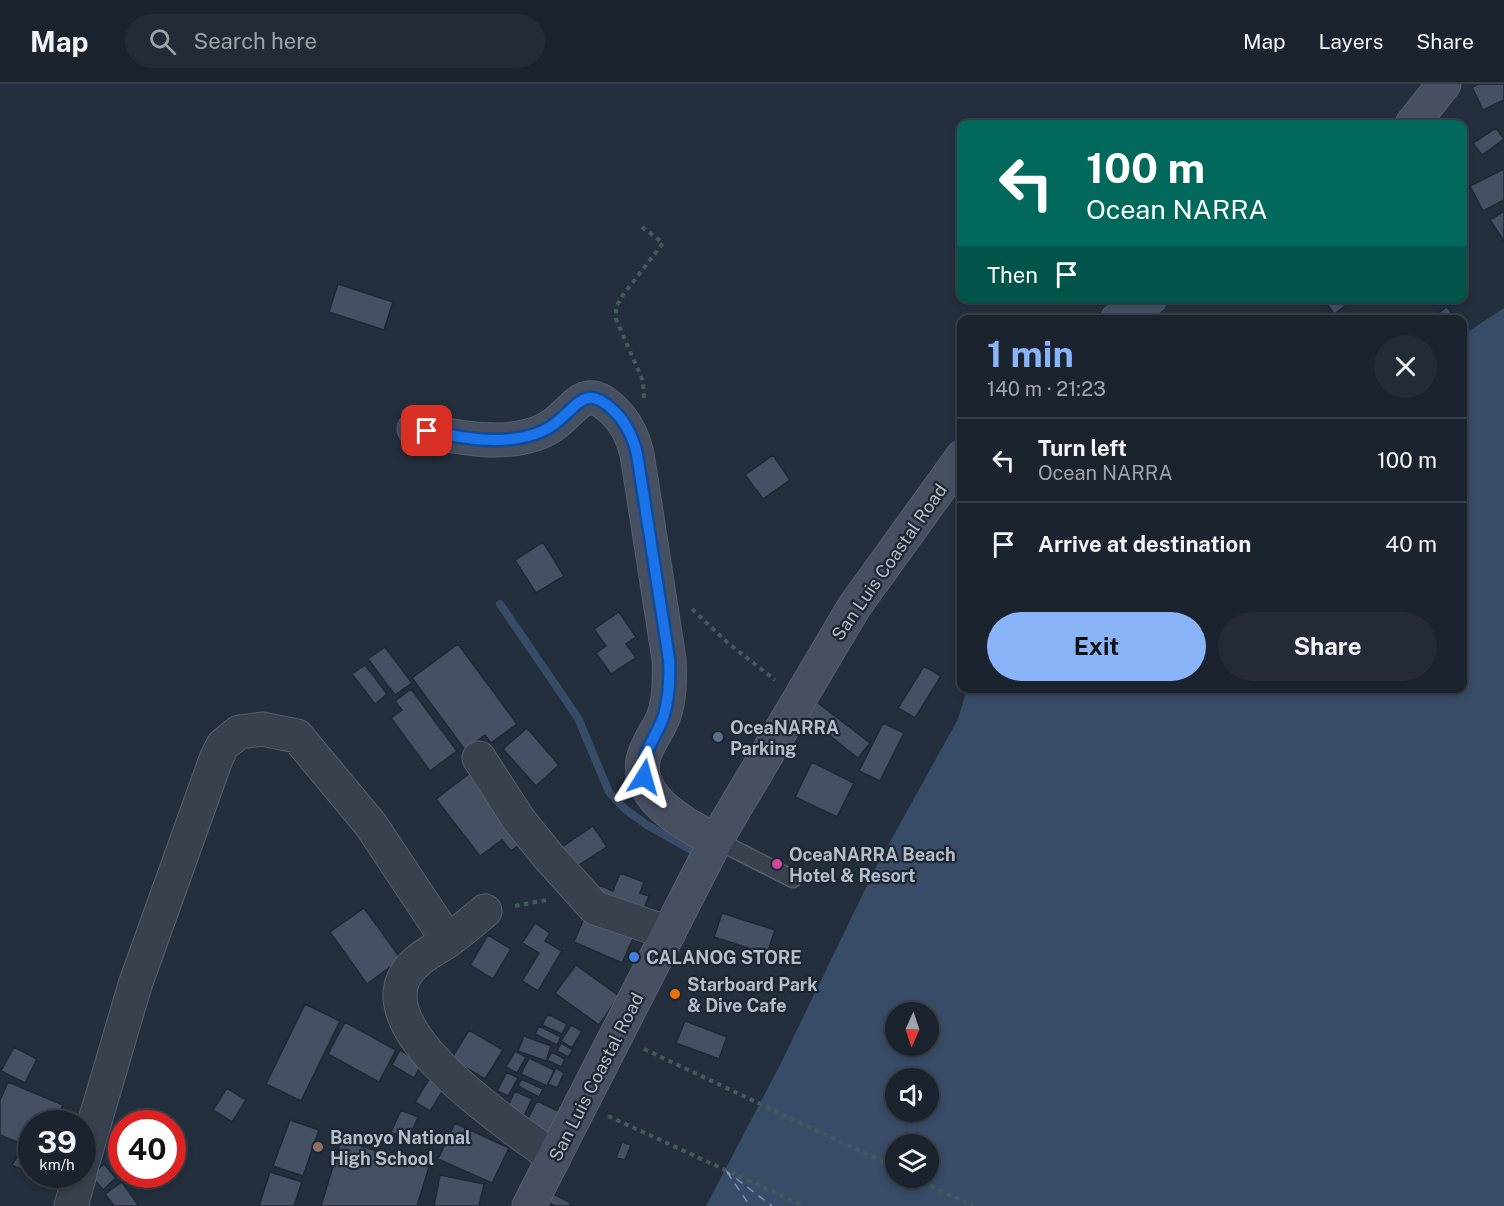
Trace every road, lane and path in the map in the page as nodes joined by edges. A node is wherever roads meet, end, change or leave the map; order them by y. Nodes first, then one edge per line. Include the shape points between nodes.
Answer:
1 (1444, 84) edge
2 (1415, 120) edge
3 (1142, 303) edge
4 (1124, 315) edge
5 (414, 429) dead end
6 (957, 465) edge
7 (690, 607) dead end
8 (799, 699) junction
9 (479, 758) dead end
10 (716, 840) junction
11 (793, 879) dead end
12 (580, 894) junction
13 (485, 911) joint
14 (669, 933) junction
15 (448, 940) junction
16 (617, 1036) junction
17 (583, 1104) junction
18 (96, 1118) edge
19 (554, 1158) junction
20 (885, 1163) edge
21 (76, 1188) edge
22 (935, 1188) edge
23 (71, 1206) edge
24 (529, 1206) edge
25 (804, 1206) edge
26 (973, 1206) edge

1 - 2 street
3 - 4 street
5 - 10 street via 481,440 513,439 554,425 581,400 590,398 603,402 622,419 637,454 669,659 667,699 644,758 644,777 650,791 670,813
6 - 8 street, San Luis Coastal Road via 854,607
7 - 8 path via 728,643
8 - 10 street, San Luis Coastal Road
9 - 12 street via 519,820
10 - 11 lane
10 - 14 street, San Luis Coastal Road
12 - 13 path
12 - 14 street via 595,908
13 - 15 street
14 - 16 street, San Luis Coastal Road
15 - 18 street via 371,825 297,736 262,729 239,732 223,745 216,759 135,986
15 - 19 street via 413,965 404,979 401,995 407,1024 437,1065
16 - 17 street, San Luis Coastal Road
16 - 20 path
17 - 19 street, San Luis Coastal Road
17 - 25 path
19 - 24 street, San Luis Coastal Road
21 - 23 street
22 - 26 path

